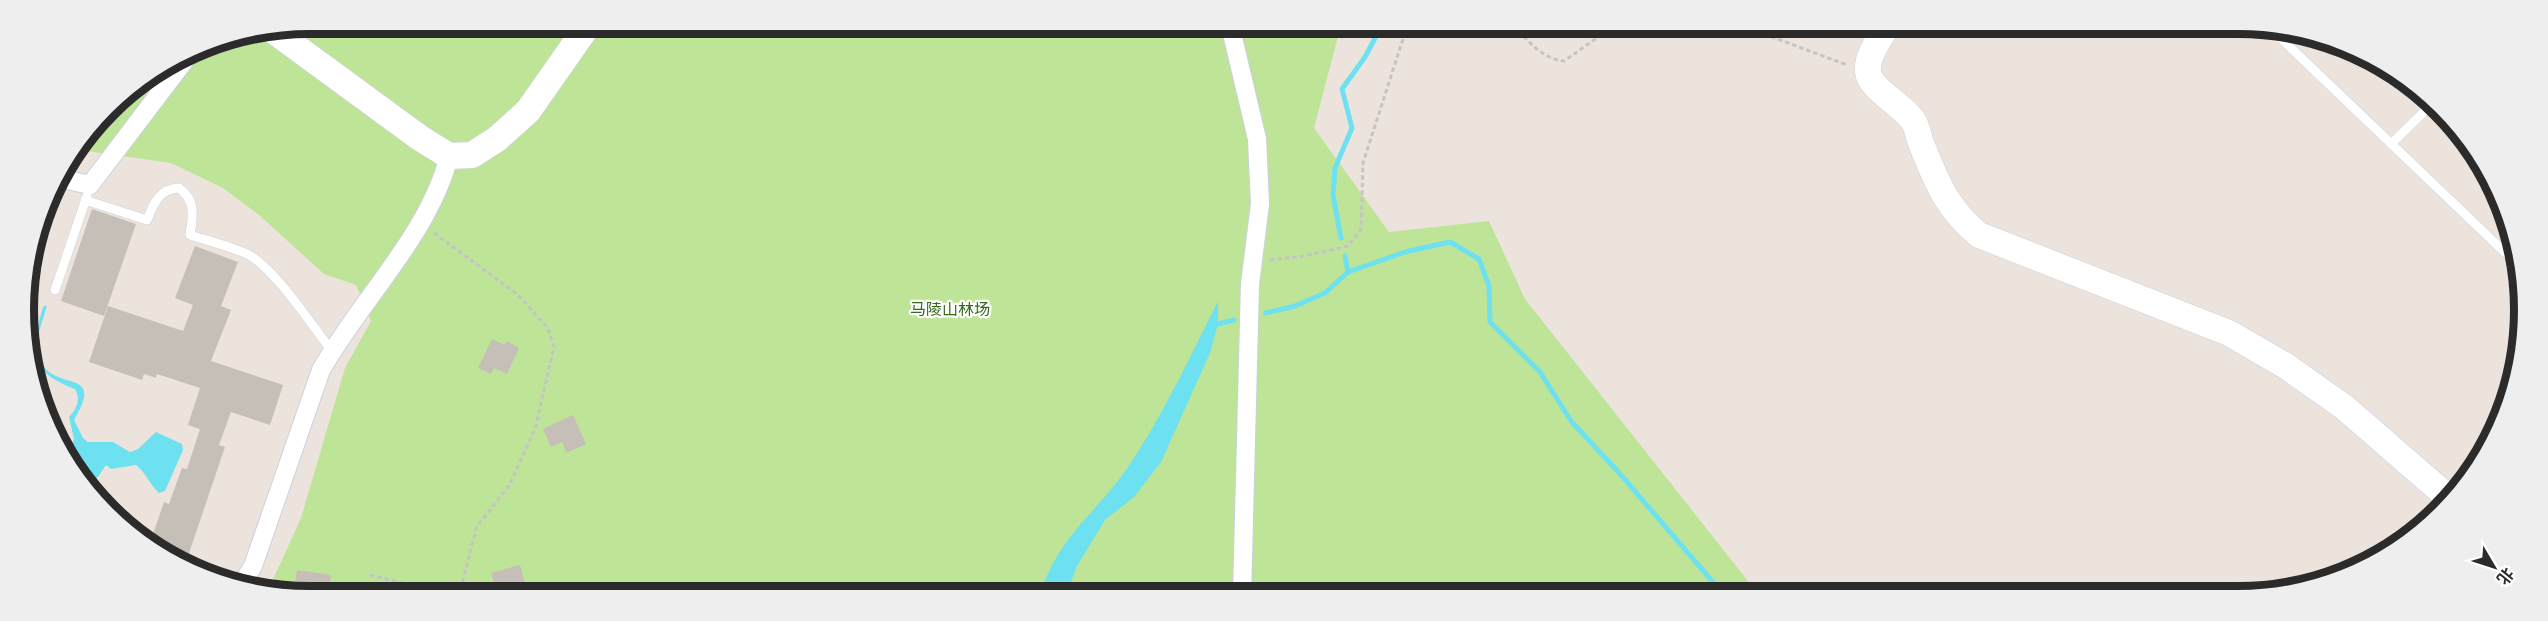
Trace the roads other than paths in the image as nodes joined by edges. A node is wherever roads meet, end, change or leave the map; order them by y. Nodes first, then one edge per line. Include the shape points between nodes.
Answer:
1 (582, 34) edge
2 (1232, 34) edge
3 (1883, 34) edge
4 (281, 36) edge
5 (2280, 38) edge
6 (180, 67) edge
7 (2426, 109) edge
8 (2391, 144) junction
9 (449, 156) junction
10 (66, 182) edge
11 (88, 193) junction
12 (2508, 255) edge
13 (55, 290) dead end
14 (332, 351) junction
15 (2444, 494) edge
16 (245, 578) edge
17 (1242, 586) edge

1 - 9 street via 528,111 513,125 472,155
2 - 17 street via 1257,139 1260,204 1250,284
3 - 15 street via 1869,59 1868,73 1877,87 1914,122 1938,186 1960,220 1979,235 2229,333 2286,366 2344,407
4 - 9 street
5 - 8 lane
6 - 11 street
7 - 8 lane
8 - 12 lane
9 - 14 street via 442,183 420,223
10 - 11 street
11 - 13 lane
11 - 14 lane via 147,220 160,194 169,188 187,193 192,204 190,235 248,254 259,262
14 - 16 street via 321,370

